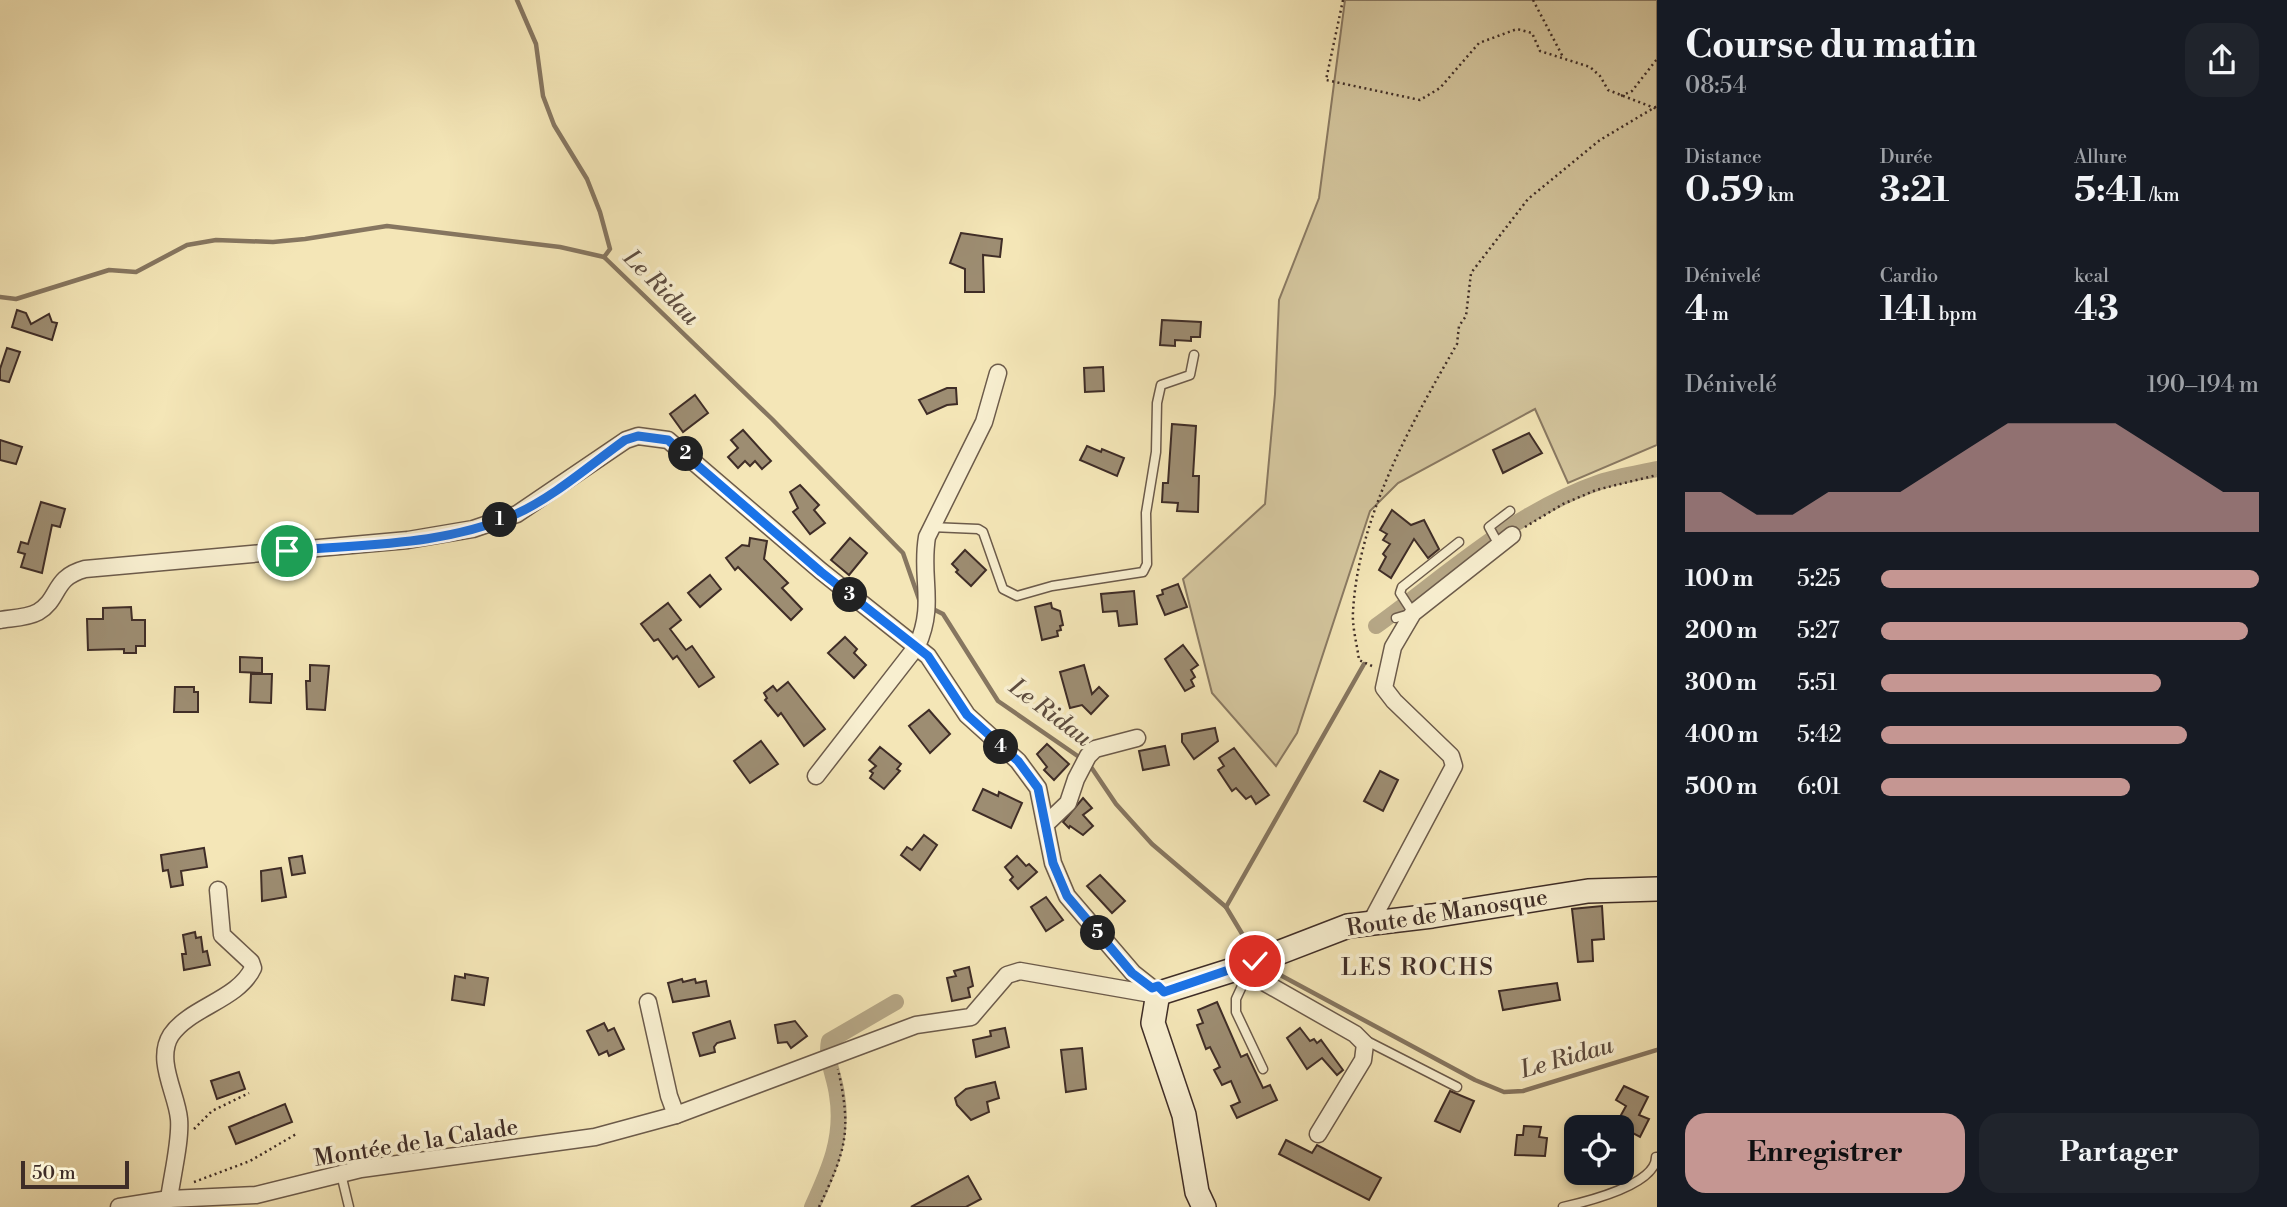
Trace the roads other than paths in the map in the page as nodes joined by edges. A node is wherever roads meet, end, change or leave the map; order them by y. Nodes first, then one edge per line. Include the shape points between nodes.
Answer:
1 (1195, 355) dead end
2 (998, 373) dead end
3 (1510, 511) dead end
4 (931, 527) junction
5 (1506, 540) joint
6 (1459, 542) dead end
7 (1413, 613) junction
8 (1396, 618) dead end
9 (0, 620) edge
10 (917, 646) junction
11 (1137, 738) dead end
12 (816, 776) dead end
13 (1047, 823) junction
14 (1657, 889) edge
15 (218, 890) dead end
16 (1371, 922) junction
17 (1253, 964) junction
18 (1156, 993) junction
19 (648, 1002) dead end
20 (1361, 1037) junction
21 (1263, 1069) dead end
22 (1457, 1087) dead end
23 (676, 1115) junction
24 (1318, 1134) dead end
25 (1656, 1157) edge
26 (341, 1174) junction
27 (169, 1193) junction
28 (119, 1207) edge
29 (349, 1207) edge
30 (1204, 1207) edge
31 (1563, 1207) edge

1 - 4 lane via 1190,374 1161,385 1143,572 1017,596 1003,589 984,532
2 - 4 street via 984,422
3 - 5 lane via 1489,527
4 - 10 street via 925,555 927,618
5 - 7 street
6 - 7 lane via 1408,581 1400,593
7 - 8 lane
7 - 16 street via 1393,647 1384,688 1451,756 1454,766
9 - 10 street via 35,614 67,576 86,569 452,534 494,523 517,514 625,440 655,436 677,446 821,572
10 - 12 street
10 - 13 street via 967,715 1029,773
11 - 13 street via 1095,749 1085,761 1068,803
13 - 18 street via 1053,863 1067,896 1132,973
14 - 16 street, Route de Manosque via 1588,891
15 - 27 street via 222,934 253,968 241,983 176,1029 168,1041 167,1062 180,1123
16 - 17 street, Route de Manosque via 1348,926
17 - 18 street, Route de Manosque
17 - 20 street
17 - 21 lane via 1236,999 1236,1012
18 - 23 street, Montée de la Calade via 1020,971 1007,975 971,1017 916,1025
18 - 30 street via 1153,1023 1184,1115 1197,1192
19 - 23 street
20 - 22 lane
20 - 24 street via 1366,1048 1363,1060
23 - 26 street, Montée de la Calade via 595,1138
25 - 31 lane via 1644,1177
26 - 27 street, Montée de la Calade via 256,1195
26 - 29 lane
27 - 28 street, Montée de la Calade

